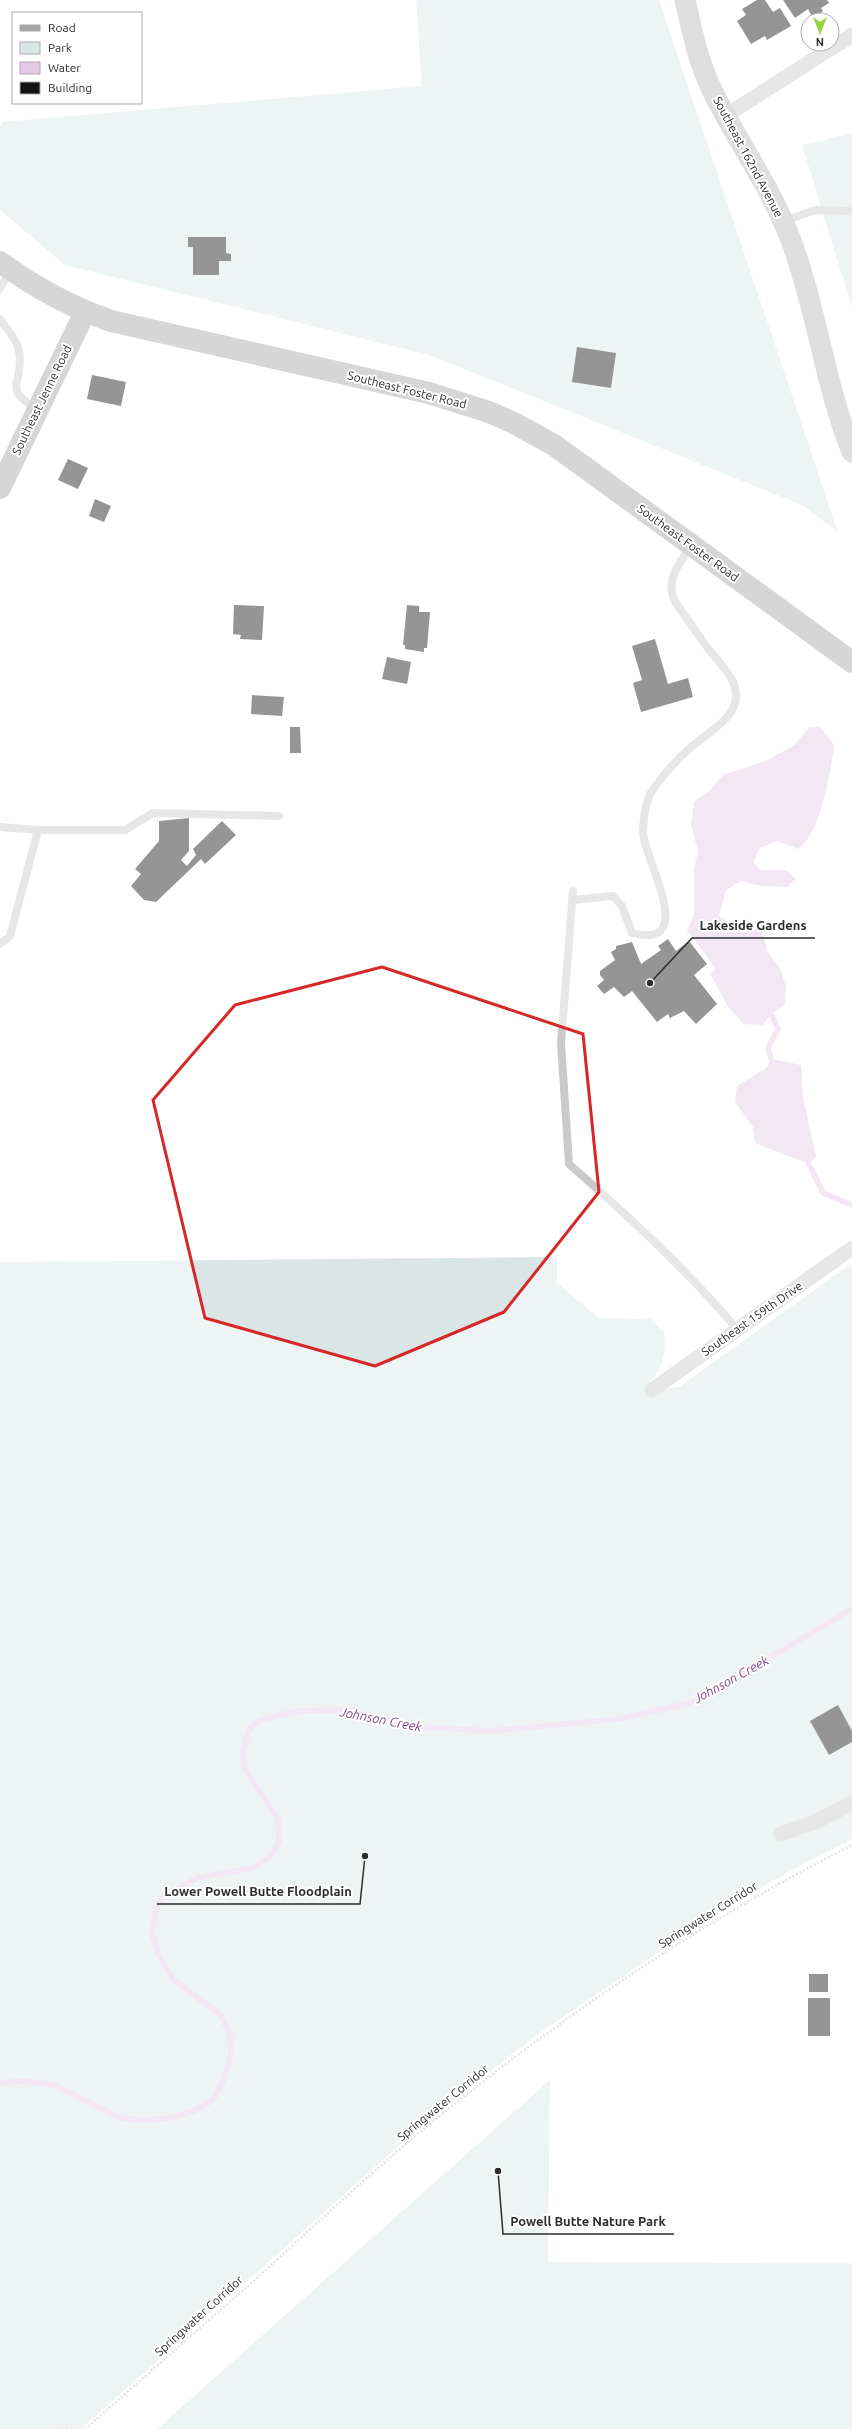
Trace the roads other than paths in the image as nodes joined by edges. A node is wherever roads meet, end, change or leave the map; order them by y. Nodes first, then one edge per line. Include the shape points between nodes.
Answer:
1 (685, 0) edge
2 (852, 35) edge
3 (725, 116) junction
4 (852, 211) edge
5 (783, 221) junction
6 (5, 266) edge
7 (0, 289) edge
8 (85, 312) junction
9 (0, 320) edge
10 (38, 409) junction
11 (852, 452) edge
12 (0, 488) edge
13 (691, 545) junction
14 (852, 662) edge
15 (279, 816) dead end
16 (0, 827) edge
17 (38, 830) junction
18 (0, 944) edge
19 (852, 1248) edge
20 (737, 1329) junction
21 (652, 1390) dead end
22 (852, 1803) edge
23 (781, 1834) dead end

1 - 3 street, Southeast 162nd Avenue via 705,74
2 - 3 street
3 - 5 street, Southeast 162nd Avenue via 770,193
4 - 5 lane via 815,210
5 - 11 street, Southeast 162nd Avenue via 801,270
6 - 7 lane
6 - 8 main road, Southeast Foster Road via 37,287
8 - 10 main road, Southeast Jenne Road
8 - 13 main road, Southeast Foster Road via 152,332 429,393 489,412 514,422 554,445
9 - 10 lane via 17,342 20,353 16,394 20,400
10 - 12 main road, Southeast Jenne Road
13 - 14 main road, Southeast Foster Road
13 - 20 lane via 671,579 671,590 674,600 728,674 736,694 735,705 729,716 686,752 652,792 644,813 642,834 667,909 664,923 658,932 641,936 632,933 622,906 613,896 572,895 561,1043 570,1164 652,1239 706,1293
15 - 17 lane via 153,813 125,830
16 - 17 lane
17 - 18 lane via 10,936
19 - 20 street, Southeast 159th Drive
20 - 21 street, Southeast 159th Drive
22 - 23 street via 815,1822

